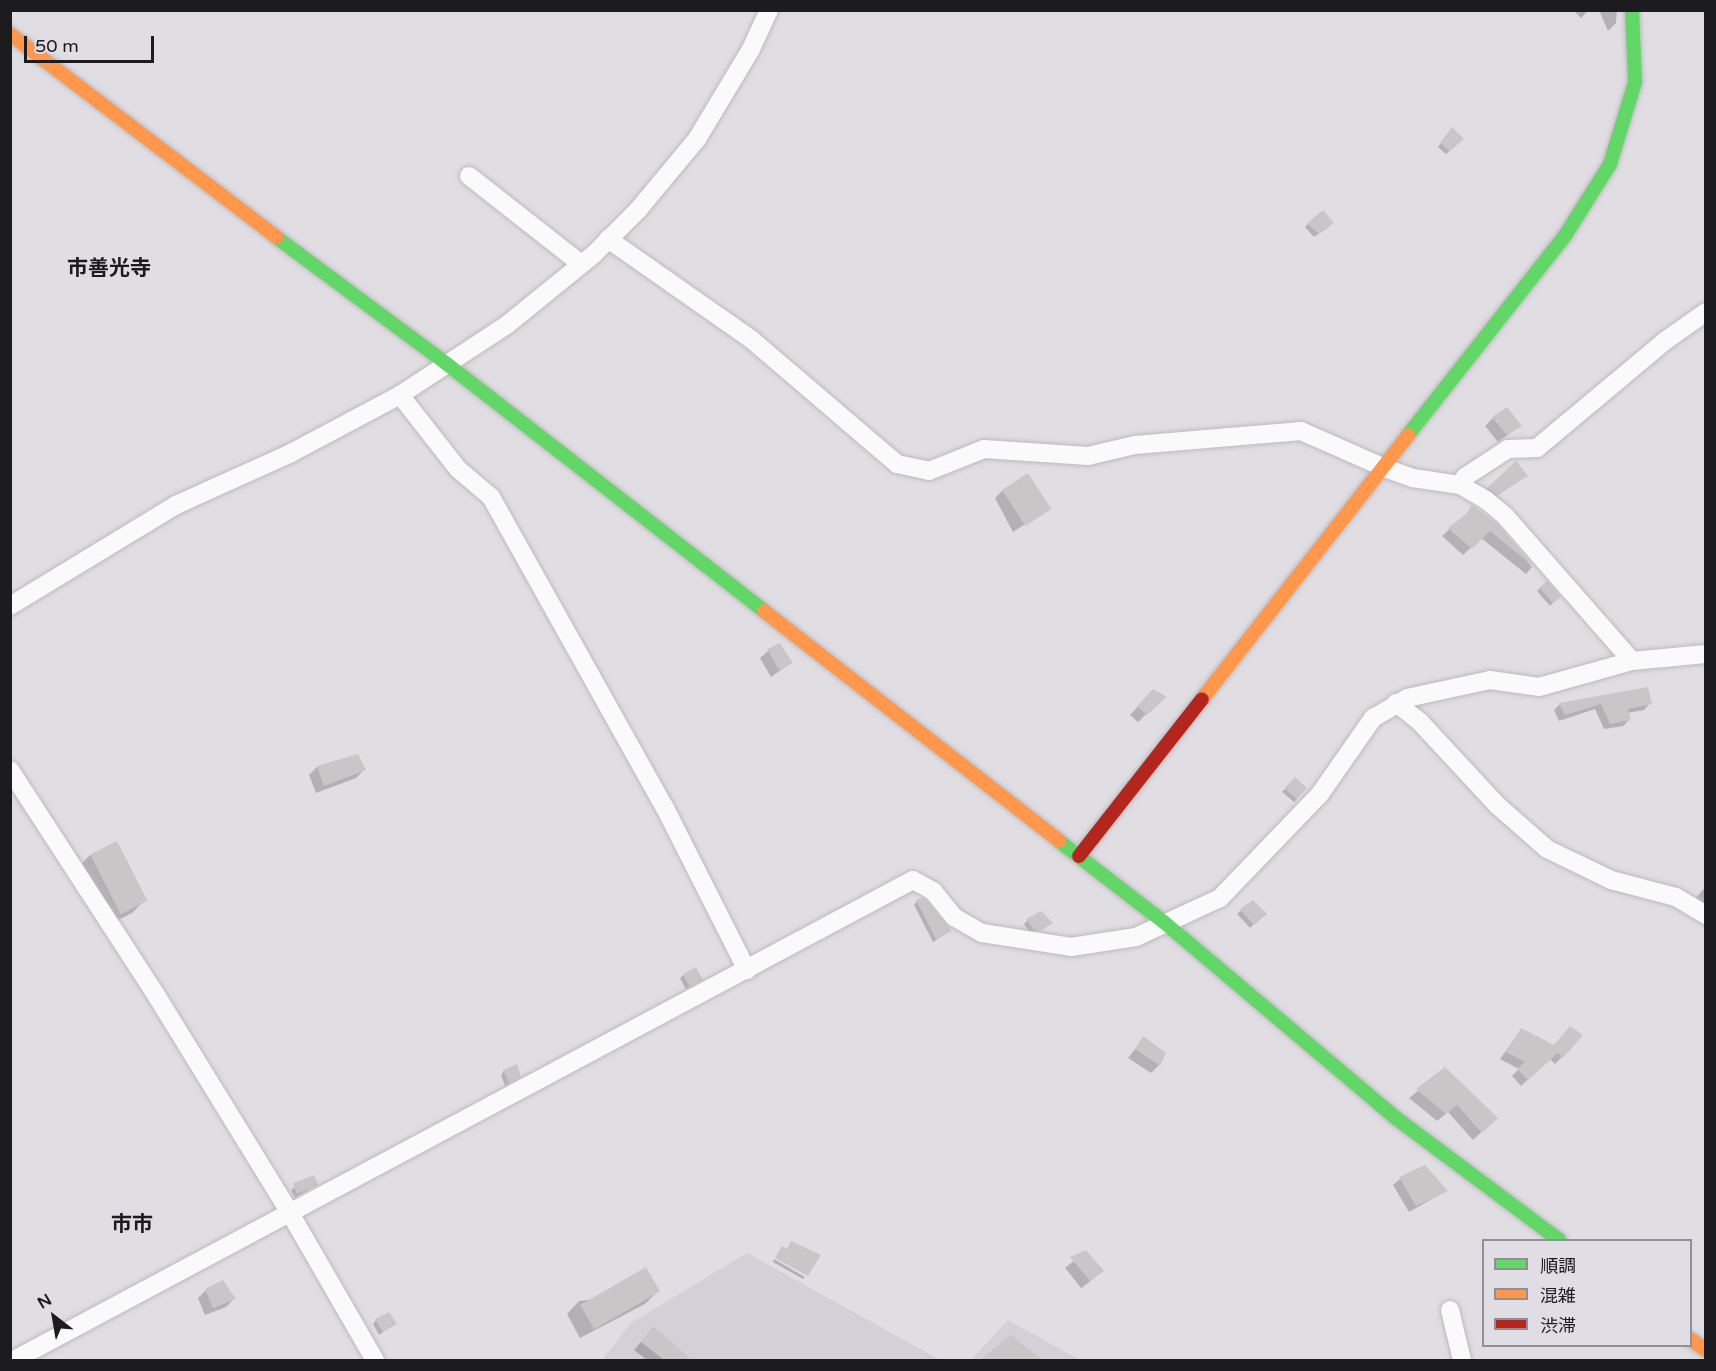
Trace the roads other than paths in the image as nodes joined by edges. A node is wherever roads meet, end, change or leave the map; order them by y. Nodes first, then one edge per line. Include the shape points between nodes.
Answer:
1 (769, 10) edge
2 (1632, 10) edge
3 (10, 34) edge
4 (469, 176) dead end
5 (608, 239) junction
6 (580, 263) junction
7 (1706, 312) edge
8 (447, 364) junction
9 (400, 395) junction
10 (1385, 468) junction
11 (1460, 485) junction
12 (10, 606) edge
13 (1706, 654) edge
14 (1632, 661) junction
15 (1396, 703) junction
16 (10, 770) edge
17 (1078, 856) junction
18 (1706, 915) edge
19 (1165, 923) junction
20 (747, 970) junction
21 (290, 1213) junction
22 (1558, 1239) edge
23 (1450, 1310) dead end
24 (1692, 1340) edge
25 (1706, 1350) edge
26 (14, 1360) edge
27 (375, 1360) edge
28 (1462, 1360) edge

1 - 5 street via 751,49 697,138 638,210
2 - 10 street via 1635,82 1610,164 1566,234
3 - 8 street via 116,118
4 - 6 street
5 - 6 street
5 - 10 street via 752,340 897,464 929,471 984,449 1088,456 1135,446 1301,431
6 - 8 street via 508,324
7 - 11 street via 1665,340 1537,448 1508,449 1465,477
8 - 9 street
8 - 17 street
9 - 12 street via 291,453 176,505
9 - 20 street via 458,469 491,497 664,806
10 - 11 street via 1413,478
10 - 17 street
11 - 14 street via 1506,517
13 - 14 street
14 - 15 street via 1539,687 1490,680
15 - 18 street via 1420,722 1497,805 1547,849 1611,880 1676,897
15 - 19 street via 1373,718 1320,794 1220,898
16 - 21 street
17 - 19 street
19 - 20 street via 1125,940 1071,947 993,934 954,917 933,891 913,880
19 - 22 street via 1396,1118
20 - 21 street
21 - 26 street
21 - 27 street
23 - 28 street
24 - 25 street

